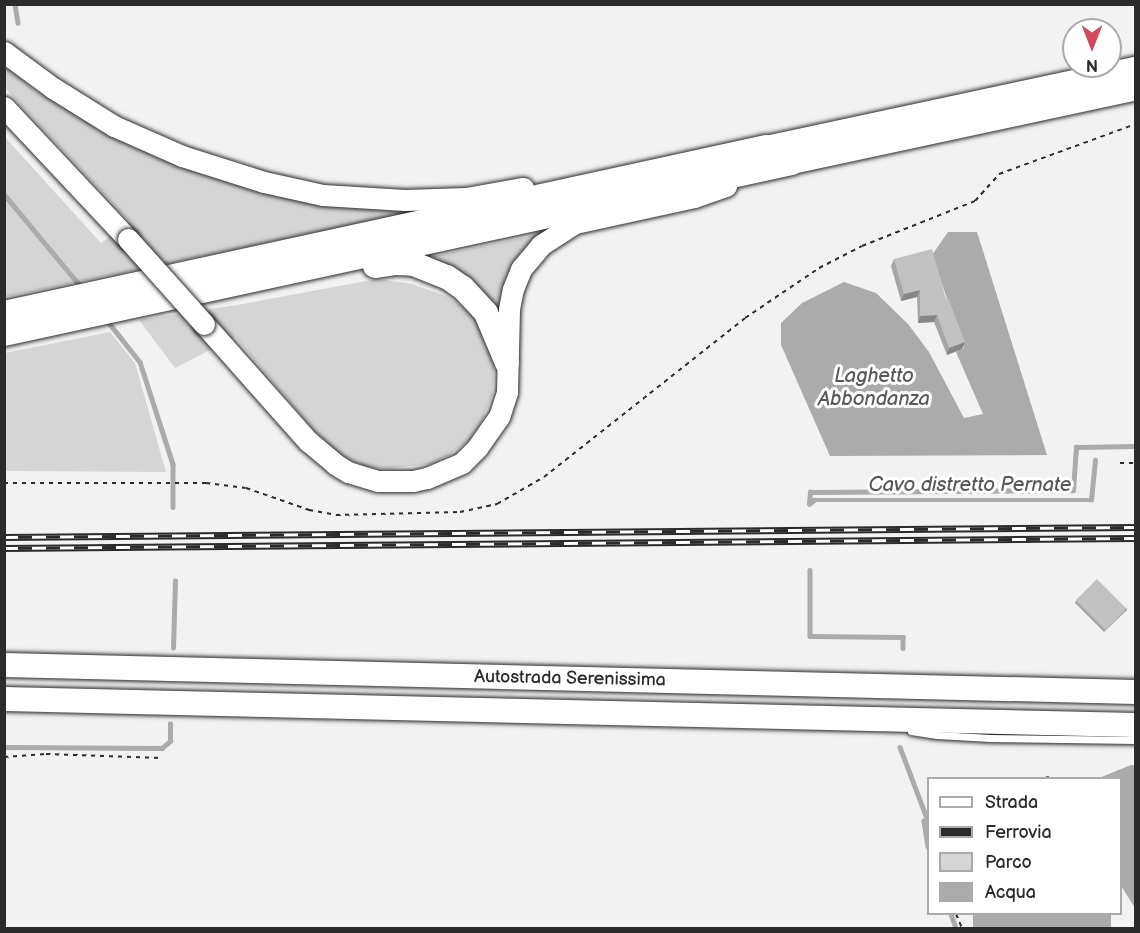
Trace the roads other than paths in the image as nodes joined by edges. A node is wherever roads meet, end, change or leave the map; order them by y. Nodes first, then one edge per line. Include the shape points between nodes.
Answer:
1 (4, 52) edge
2 (1136, 68) edge
3 (1136, 89) edge
4 (4, 107) edge
5 (766, 147) junction
6 (792, 163) junction
7 (204, 291) junction
8 (95, 304) junction
9 (4, 313) edge
10 (4, 334) edge
11 (507, 363) junction
12 (4, 665) edge
13 (1136, 692) edge
14 (4, 699) edge
15 (847, 719) junction
16 (1136, 725) edge
17 (895, 728) dead end
18 (905, 730) dead end
19 (1136, 740) edge

1 - 5 main road via 74,102 146,141 226,171 323,195 405,200 466,198 684,153
2 - 5 highway
3 - 6 highway
4 - 11 main road, bridge via 321,453 348,472 378,481 413,481 462,463 499,417 507,392
5 - 8 highway
6 - 7 highway
6 - 11 main road via 694,197 575,223 552,236 527,261 513,289
7 - 8 highway
7 - 11 highway via 282,286 397,263 414,264 447,278 476,301 497,334
8 - 9 highway
8 - 10 highway
12 - 13 highway, Autostrada Serenissima
14 - 15 highway, Autostrada Serenissima
15 - 16 highway, Autostrada Serenissima
15 - 17 lane
18 - 19 lane via 990,738

